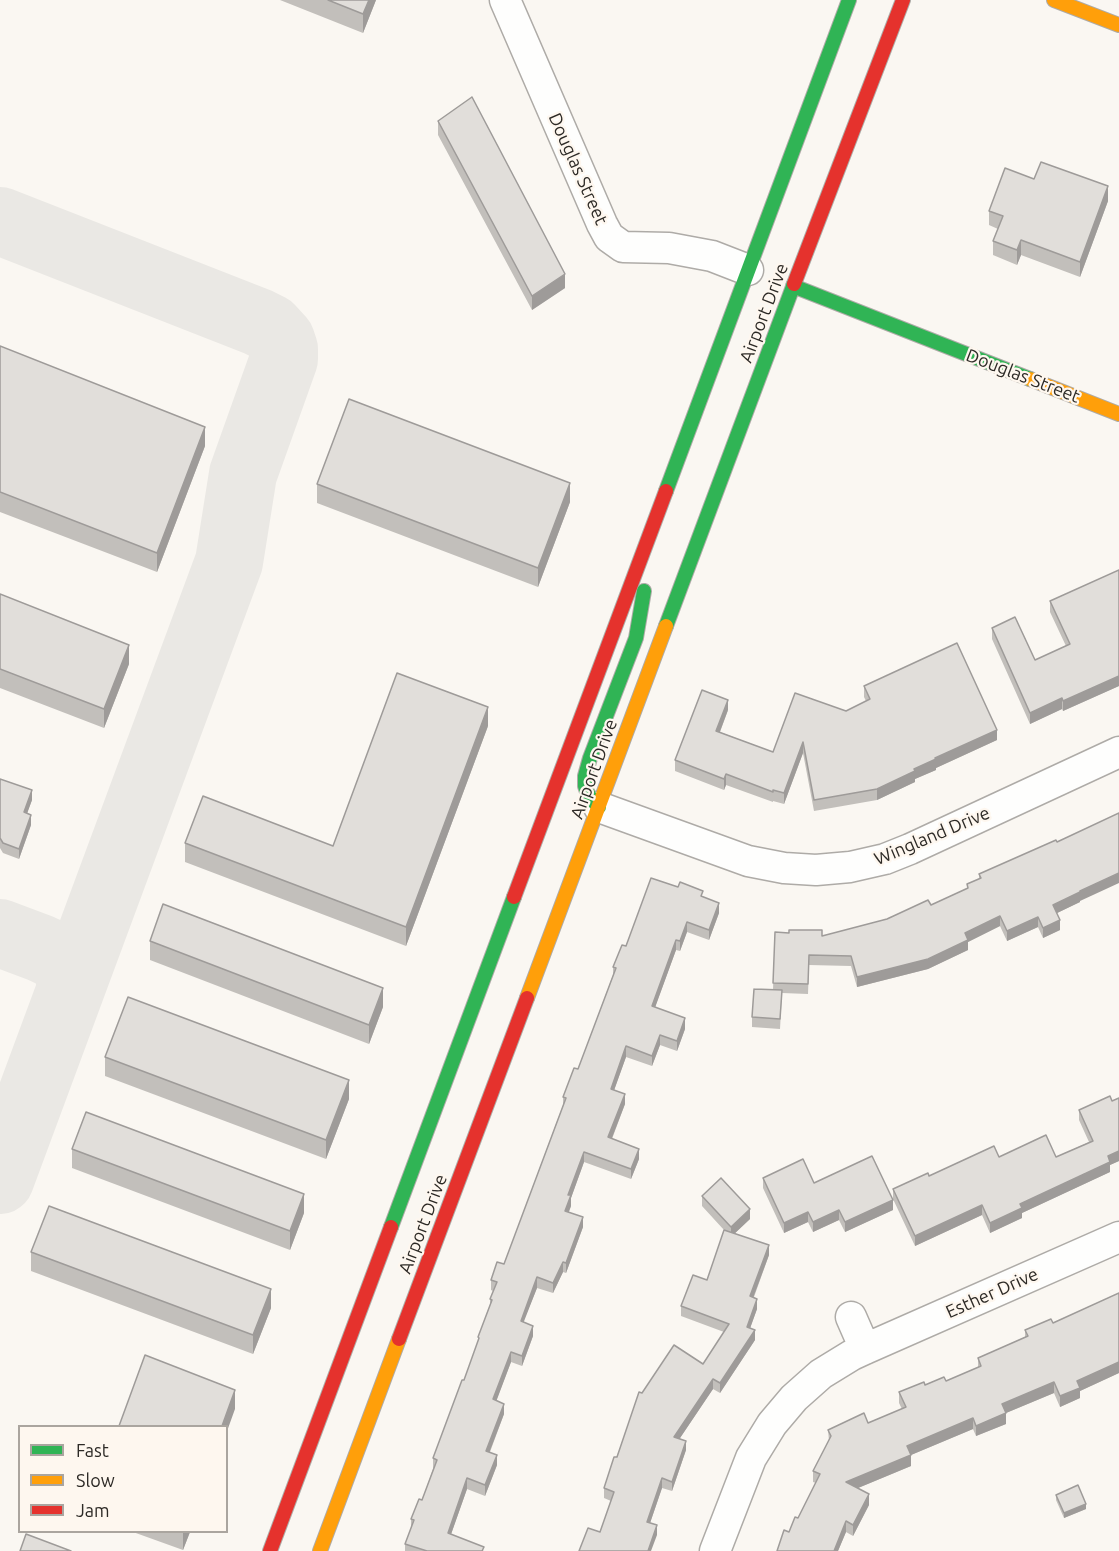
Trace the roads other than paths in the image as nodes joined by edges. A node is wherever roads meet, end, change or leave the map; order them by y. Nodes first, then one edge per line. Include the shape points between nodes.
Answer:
1 (505, 0) edge
2 (849, 0) edge
3 (903, 0) edge
4 (1054, 0) edge
5 (1119, 25) edge
6 (748, 270) junction
7 (793, 286) junction
8 (1119, 414) edge
9 (654, 521) junction
10 (1119, 752) edge
11 (599, 807) junction
12 (1119, 1237) edge
13 (851, 1317) dead end
14 (865, 1349) junction
15 (270, 1551) edge
16 (320, 1551) edge
17 (715, 1551) edge

1 - 6 street, Douglas Street via 609,237 623,247 680,250 712,256
2 - 6 main road, Airport Drive
3 - 7 main road, Airport Drive
4 - 5 main road
6 - 9 main road, Airport Drive
7 - 8 main road, Douglas Street
7 - 11 main road, Airport Drive
9 - 11 main road via 636,638 585,776 587,792
9 - 15 main road, Airport Drive
10 - 11 street, Wingland Drive via 910,849 850,867 816,870 748,861
11 - 16 main road, Airport Drive
12 - 14 street, Esther Drive
13 - 14 street
14 - 17 street, Esther Drive via 821,1374 772,1424 751,1458

